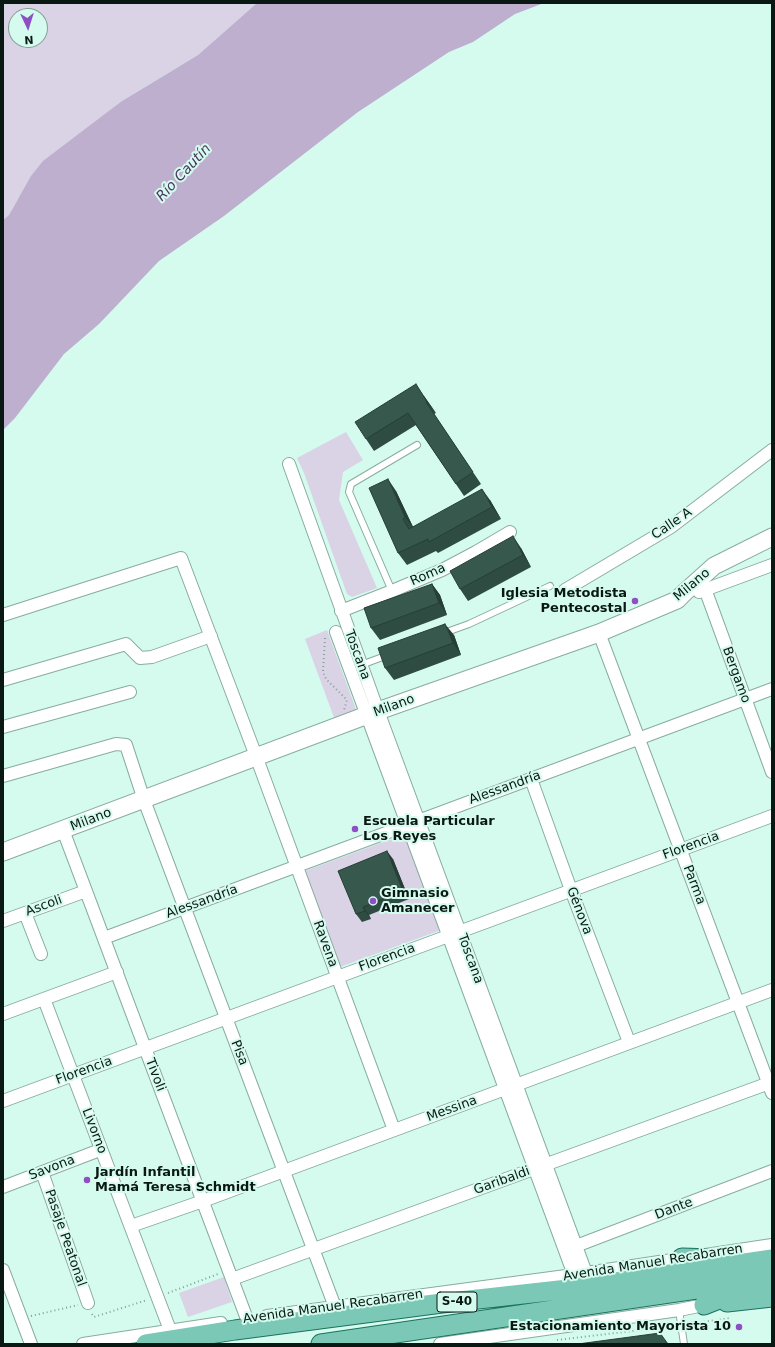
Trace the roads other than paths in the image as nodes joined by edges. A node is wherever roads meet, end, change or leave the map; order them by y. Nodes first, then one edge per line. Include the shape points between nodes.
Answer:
1 (417, 444) edge
2 (772, 450) edge
3 (289, 464) dead end
4 (510, 532) dead end
5 (772, 537) edge
6 (772, 565) edge
7 (703, 583) junction
8 (550, 586) dead end
9 (565, 590) dead end
10 (392, 591) junction
11 (341, 611) junction
12 (3, 615) edge
13 (599, 633) junction
14 (333, 634) road end
15 (211, 636) junction
16 (434, 637) edge
17 (393, 653) edge
18 (361, 666) junction
19 (3, 680) edge
20 (772, 689) edge
21 (130, 692) dead end
22 (745, 699) junction
23 (372, 713) junction
24 (3, 727) edge
25 (639, 738) junction
26 (256, 756) junction
27 (772, 772) edge
28 (3, 776) edge
29 (531, 779) junction
30 (144, 800) junction
31 (772, 816) edge
32 (413, 823) junction
33 (63, 830) junction
34 (680, 850) junction
35 (3, 852) edge
36 (296, 866) junction
37 (571, 890) junction
38 (86, 891) junction
39 (185, 908) junction
40 (25, 913) junction
41 (3, 921) edge
42 (454, 934) junction
43 (104, 938) junction
44 (41, 954) dead end
45 (116, 972) junction
46 (337, 977) junction
47 (772, 990) edge
48 (44, 999) junction
49 (738, 1003) junction
50 (3, 1014) edge
51 (226, 1018) junction
52 (629, 1042) junction
53 (145, 1048) junction
54 (73, 1075) junction
55 (771, 1086) edge
56 (511, 1087) junction
57 (3, 1101) edge
58 (394, 1130) junction
59 (100, 1150) junction
60 (541, 1166) junction
61 (284, 1171) junction
62 (772, 1171) edge
63 (42, 1172) junction
64 (3, 1187) edge
65 (203, 1201) junction
66 (131, 1226) junction
67 (576, 1246) junction
68 (313, 1250) junction
69 (770, 1255) edge
70 (682, 1258) joint
71 (3, 1270) edge
72 (580, 1274) junction
73 (230, 1275) junction
74 (772, 1279) edge
75 (772, 1296) edge
76 (88, 1303) road end
77 (704, 1304) junction
78 (335, 1307) junction
79 (679, 1310) junction
80 (241, 1325) junction
81 (170, 1330) junction
82 (31, 1344) edge
83 (83, 1344) edge
84 (146, 1344) edge
85 (321, 1344) edge
86 (440, 1344) edge
87 (684, 1344) edge

1 - 10 lane via 351,484 349,492
2 - 9 street, Calle A via 671,527
3 - 11 street, Toscana
4 - 10 street, Roma via 442,570
5 - 7 street, Milano via 714,566
6 - 7 street
7 - 13 street, Milano via 677,600
7 - 22 street, Bergamo
8 - 16 lane via 469,624
10 - 11 street, Roma
11 - 18 street, Toscana
12 - 15 street, Ravena via 181,558
13 - 23 street, Milano
13 - 25 street, Parma
14 - 23 street, Toscana
15 - 19 street via 152,657 140,658 126,644
15 - 26 street, Ravena
17 - 18 lane
18 - 23 street, Toscana
20 - 22 street, Alessandría
21 - 24 street
22 - 25 street, Alessandría
22 - 27 street, Bergamo
23 - 26 street, Milano
23 - 32 street, Toscana
25 - 29 street, Alessandría
25 - 34 street, Parma
26 - 30 street, Milano
26 - 36 street, Ravena
28 - 30 street, Pisa via 116,744 126,745
29 - 32 street, Alessandría
29 - 37 street, Génova
30 - 33 street, Milano
30 - 39 street, Pisa
31 - 34 street, Florencia
32 - 36 street, Alessandría
32 - 42 street, Toscana
33 - 35 street, Milano
33 - 38 street, Tivoli
34 - 37 street, Florencia
34 - 49 street, Parma
36 - 39 street, Alessandría
36 - 46 street, Ravena
37 - 42 street, Florencia
37 - 52 street, Génova
38 - 40 street, Ascoli
38 - 43 street, Tivoli
39 - 43 street, Alessandría
39 - 51 street, Pisa
40 - 41 street, Ascoli
40 - 44 street
42 - 46 street, Florencia
42 - 56 street, Toscana
43 - 45 street, Tivoli
45 - 48 street
45 - 53 street, Tivoli
46 - 51 street, Florencia
46 - 58 street, Ravena
47 - 49 street, Messina
48 - 50 street
48 - 54 street, Livorno
49 - 52 street, Messina
49 - 55 street, Parma
51 - 53 street, Florencia
51 - 61 street, Pisa
52 - 56 street, Messina
53 - 54 street, Florencia
53 - 65 street, Tivoli
54 - 57 street, Florencia
54 - 59 street, Livorno
55 - 60 street, Garibaldi
56 - 58 street, Messina
56 - 60 street, Toscana
58 - 61 street, Messina
59 - 63 street, Savona
59 - 66 street, Livorno
60 - 67 street, Toscana
60 - 68 street, Garibaldi
60 - 72 street, Toscana
61 - 65 street, Messina
61 - 68 street, Pisa
62 - 67 street, Dante
63 - 64 street, Savona
63 - 76 street, Pasaje Peatonal
65 - 66 street, Messina
65 - 73 street, Tivoli
66 - 81 street, Livorno
67 - 72 street, Toscana
68 - 73 street, Garibaldi
68 - 78 street, Pisa
69 - 70 main road
69 - 80 main road, Avenida Manuel Recabarren / S-40 via 568,1289
70 - 72 street, Avenida Manuel Recabarren
71 - 82 street
72 - 78 street, Avenida Manuel Recabarren
73 - 80 street, Tivoli
74 - 77 main road
74 - 85 main road, S-40
75 - 77 main road
77 - 79 street
78 - 80 street, Avenida Manuel Recabarren
79 - 86 street
79 - 87 lane
80 - 81 main road
80 - 84 main road, Avenida Manuel Recabarren / S-40
81 - 83 street

